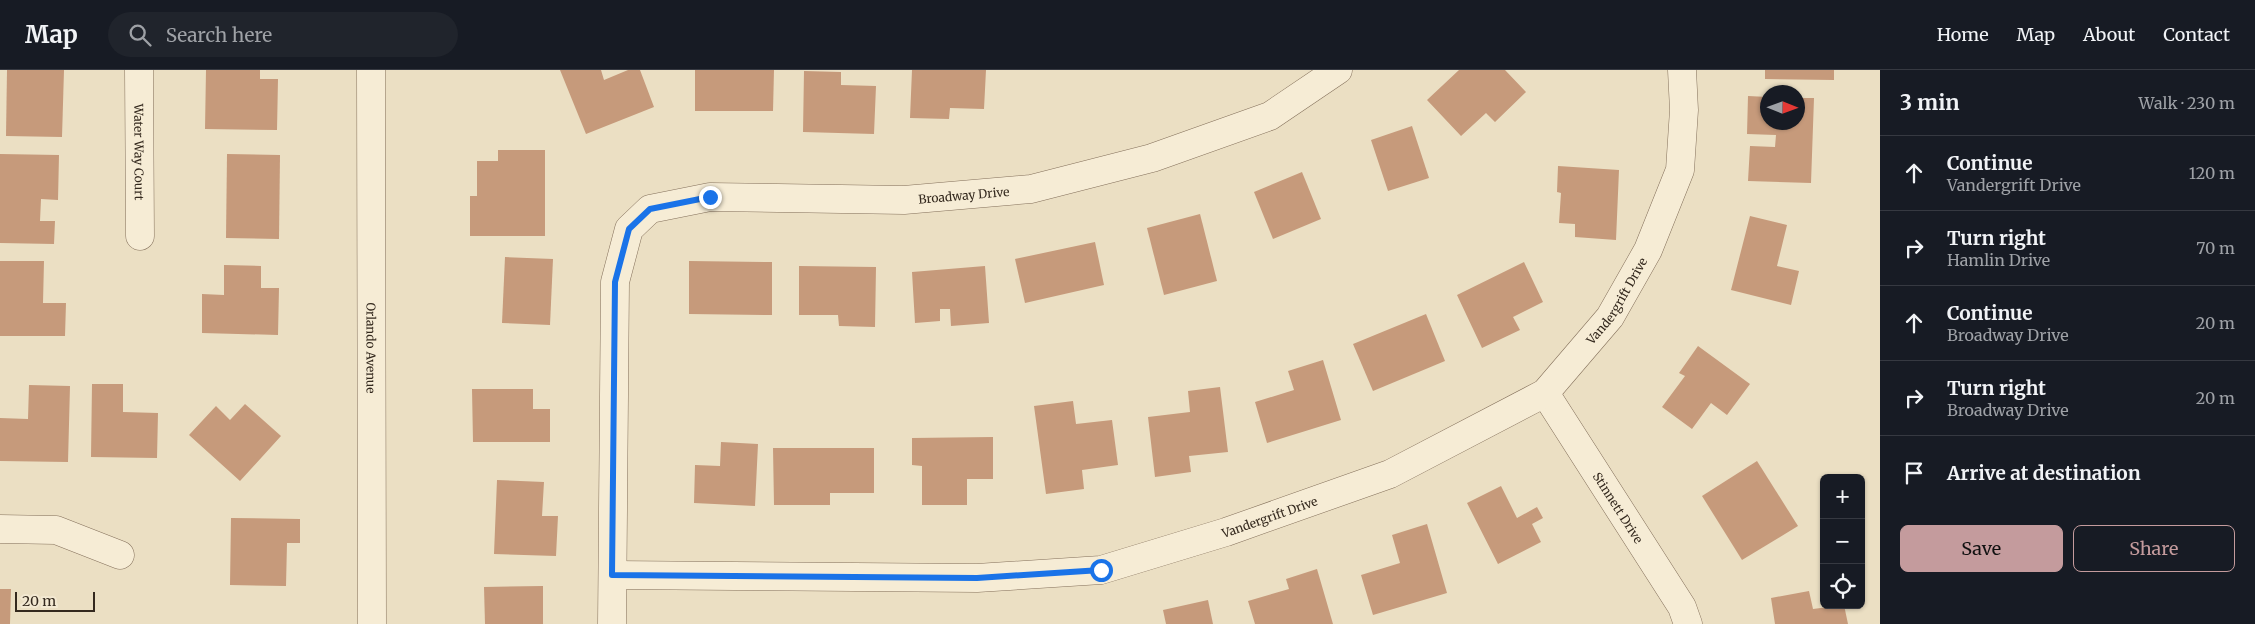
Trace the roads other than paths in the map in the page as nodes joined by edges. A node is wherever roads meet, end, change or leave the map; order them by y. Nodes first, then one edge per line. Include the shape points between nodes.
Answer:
1 (139, 70) edge
2 (371, 70) edge
3 (1338, 70) edge
4 (1682, 70) edge
5 (140, 236) dead end
6 (1546, 393) junction
7 (0, 529) edge
8 (120, 555) dead end
9 (612, 575) junction
10 (372, 624) edge
11 (612, 624) edge
12 (1688, 624) edge

1 - 5 street, Water Way Court
2 - 10 street, Orlando Avenue
3 - 9 street, Broadway Drive via 1270,116 1152,158 1031,189 904,200 710,197 650,209 629,229 615,282
4 - 6 street, Vandergrift Drive via 1684,110 1680,170 1648,250 1610,317
6 - 9 street, Vandergrift Drive via 1390,474 1226,532 1101,570 977,578
6 - 12 street, Stinnett Drive via 1682,607
7 - 8 street via 56,530
9 - 11 street, Broadway Drive

